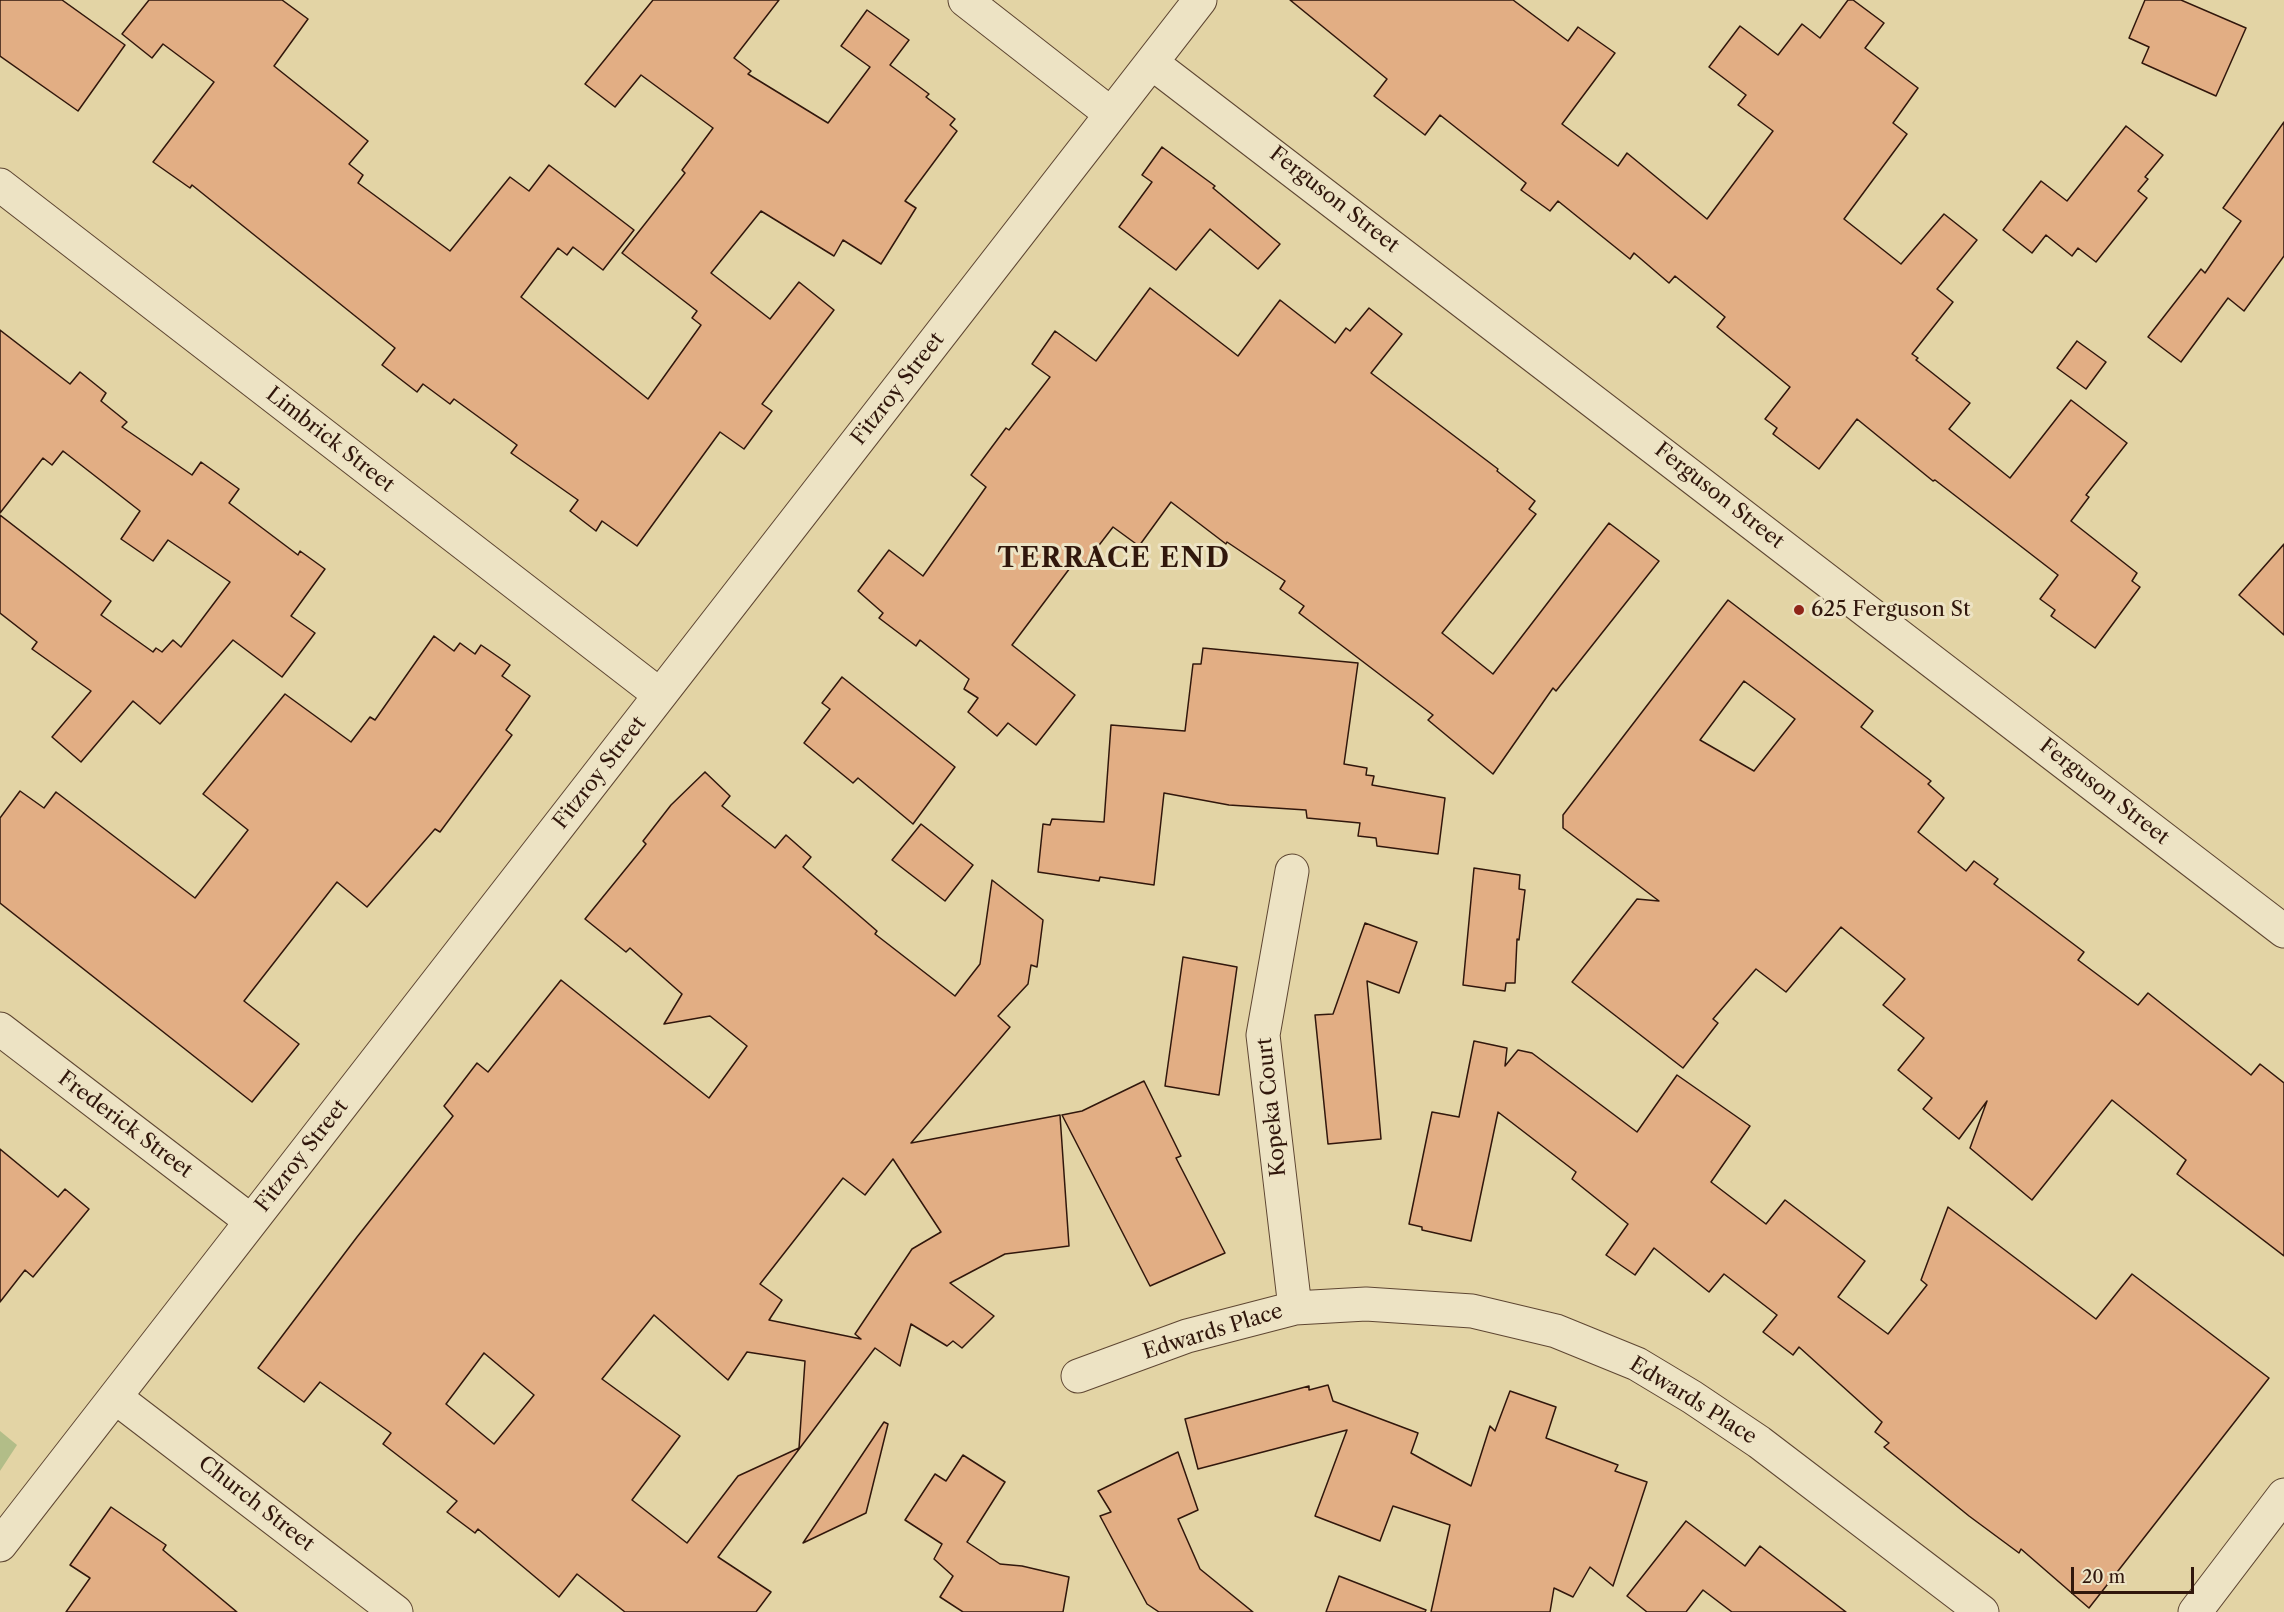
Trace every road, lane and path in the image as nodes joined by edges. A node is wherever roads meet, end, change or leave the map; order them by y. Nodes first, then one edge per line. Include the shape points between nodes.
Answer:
1 (964, 0) edge
2 (1200, 0) edge
3 (1152, 63) junction
4 (1112, 114) junction
5 (0, 185) edge
6 (660, 695) junction
7 (1292, 871) dead end
8 (2284, 931) edge
9 (0, 1029) edge
10 (251, 1221) junction
11 (1294, 1308) junction
12 (1078, 1376) dead end
13 (115, 1396) junction
14 (2284, 1495) edge
15 (0, 1545) edge
16 (396, 1612) edge
17 (1982, 1612) edge
18 (2195, 1612) edge

1 - 4 street
2 - 3 street, Fitzroy Street
3 - 4 street, Fitzroy Street
3 - 8 street, Ferguson Street
4 - 6 street, Fitzroy Street
5 - 6 street, Limbrick Street
6 - 10 street, Fitzroy Street
7 - 11 street, Kopeka Court via 1263,1035
9 - 10 street, Frederick Street
10 - 13 street, Fitzroy Street
11 - 12 street, Edwards Place via 1187,1336
11 - 17 street, Edwards Place via 1366,1304 1472,1311 1556,1331 1637,1364 1759,1442
13 - 15 street, Fitzroy Street
13 - 16 street, Church Street
14 - 18 street

